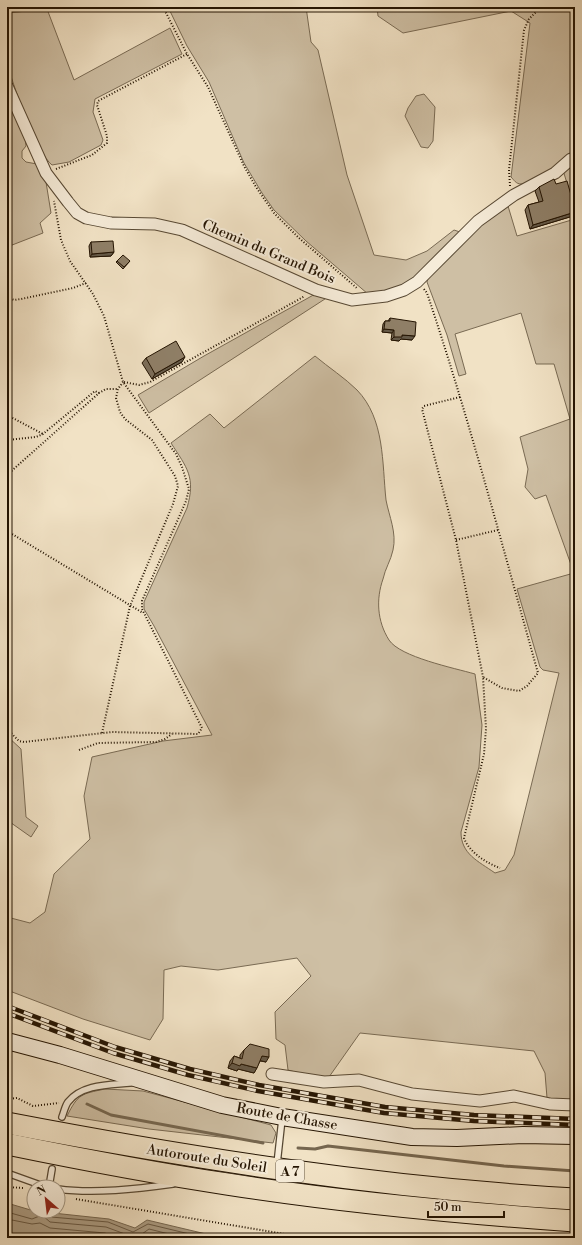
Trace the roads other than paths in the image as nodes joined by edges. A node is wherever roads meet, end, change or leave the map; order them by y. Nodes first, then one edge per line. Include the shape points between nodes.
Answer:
1 (7, 86) edge
2 (575, 158) edge
3 (7, 1041) edge
4 (272, 1074) dead end
5 (144, 1081) junction
6 (575, 1105) edge
7 (62, 1117) dead end
8 (282, 1117) junction
9 (7, 1122) edge
10 (575, 1136) edge
11 (7, 1144) edge
12 (52, 1169) dead end
13 (276, 1169) junction
14 (7, 1173) edge
15 (26, 1179) edge
16 (50, 1179) edge
17 (202, 1180) junction
18 (66, 1190) edge
19 (575, 1199) edge
20 (575, 1221) edge

1 - 2 street, Chemin du Grand Bois via 57,195 77,213 86,218 111,223 155,224 182,230 316,290 352,300 386,296 417,282 478,221 514,195 555,173
3 - 5 main road, Route de Chasse
4 - 6 street via 324,1082 359,1080 412,1094 480,1101 514,1096 550,1104
5 - 7 lane via 82,1091 68,1102
5 - 8 main road, Route de Chasse via 222,1105
8 - 10 main road, Route de Chasse via 412,1137
8 - 13 lane
9 - 13 highway, Autoroute du Soleil / A 7 via 207,1160
11 - 17 highway, Autoroute du Soleil / A 7
12 - 16 lane
13 - 19 highway, Autoroute du Soleil / A 7 via 432,1188
14 - 15 lane
17 - 18 lane via 146,1187
17 - 20 highway, Autoroute du Soleil / A 7 via 360,1202

